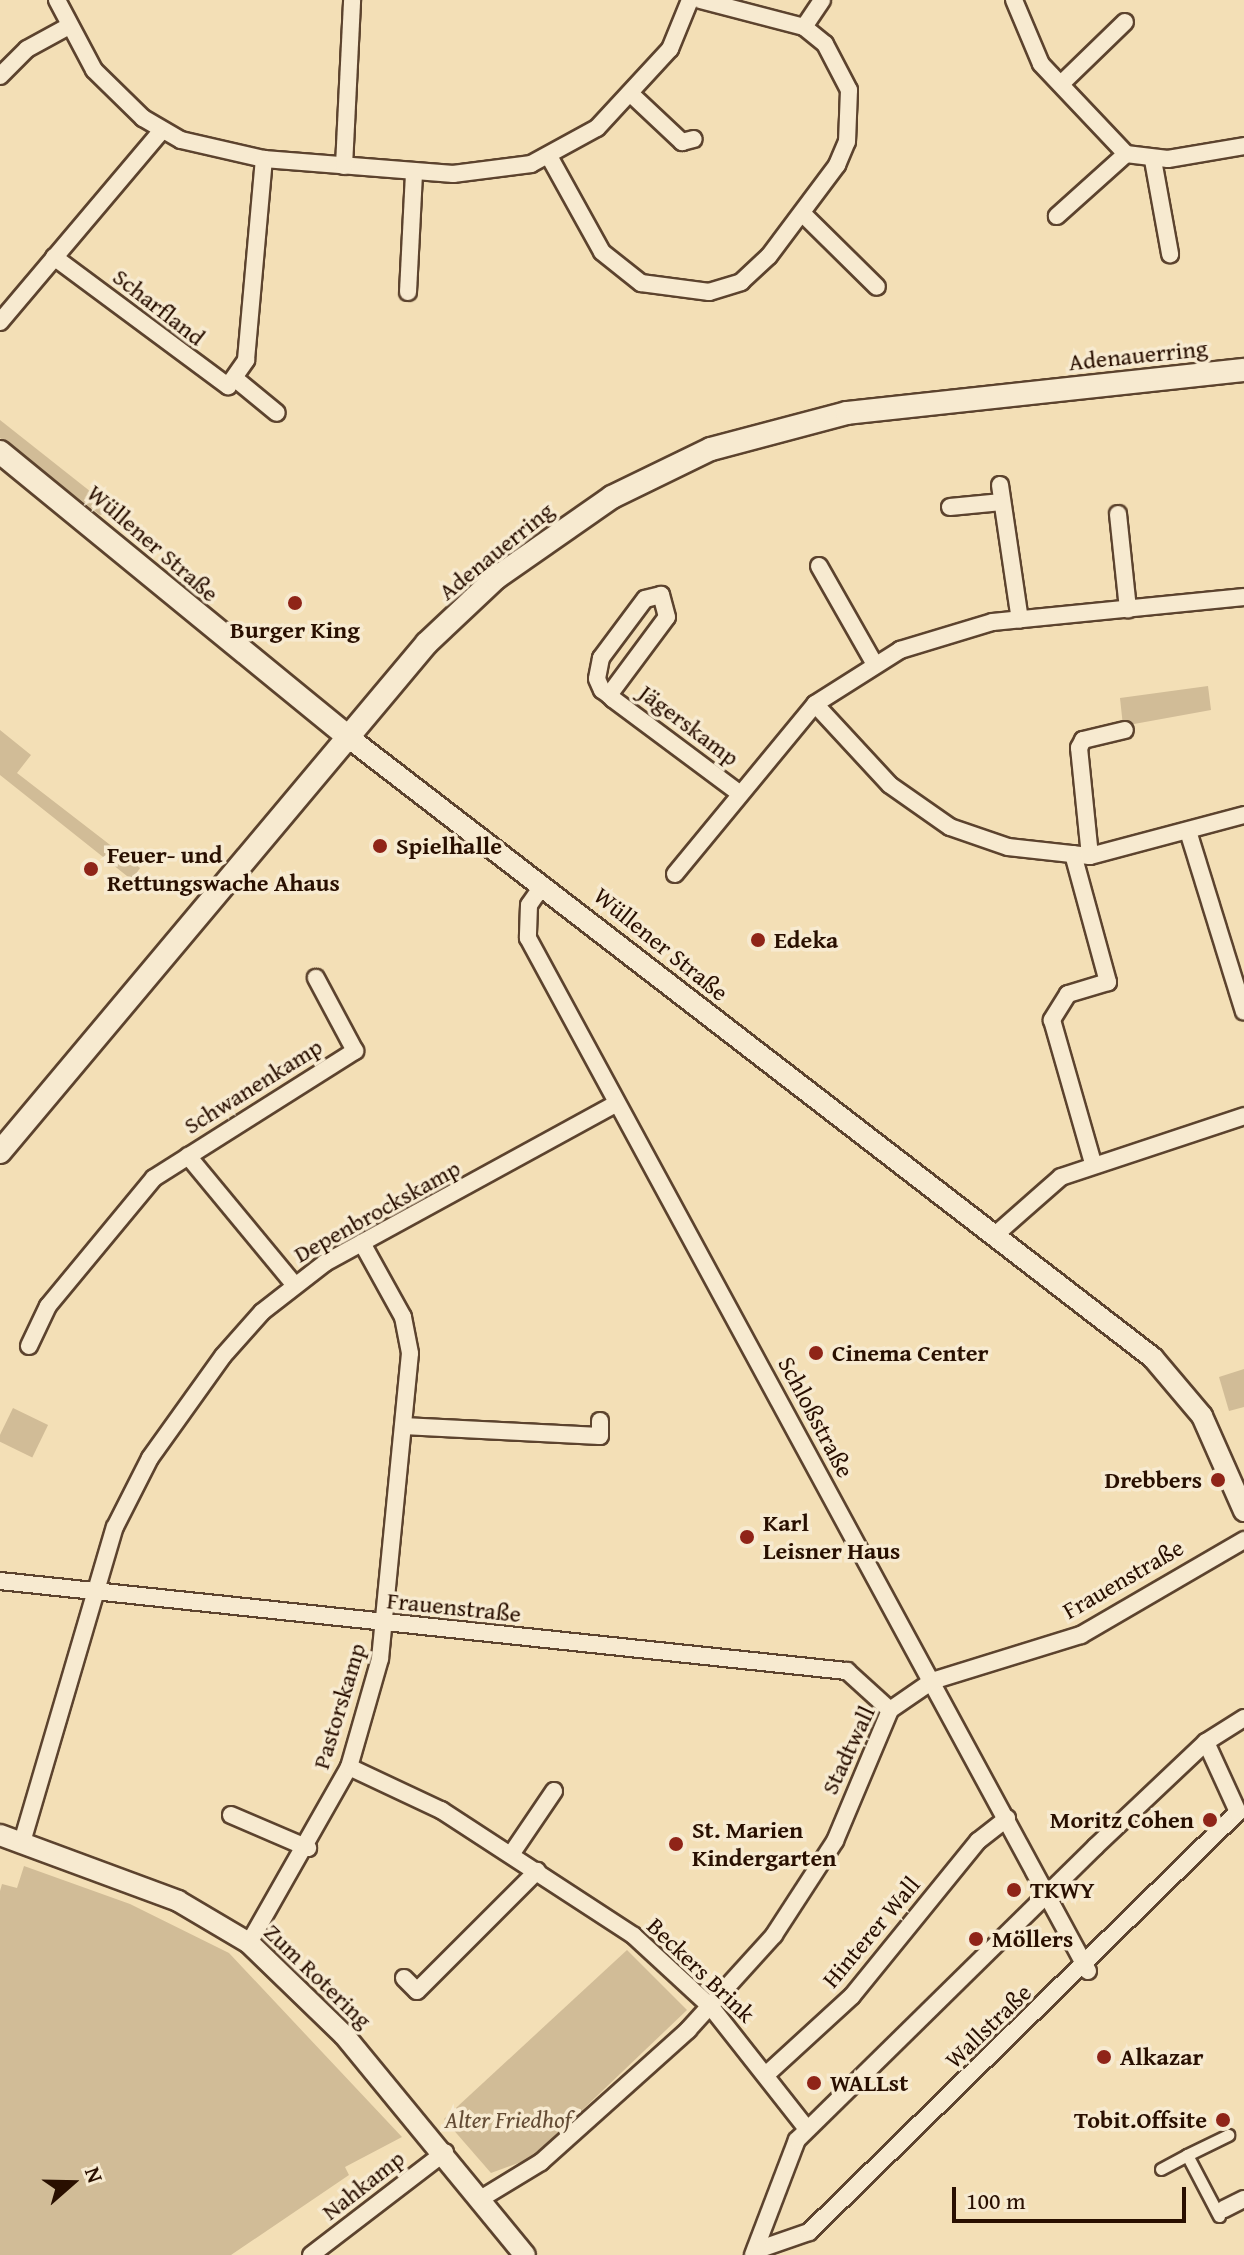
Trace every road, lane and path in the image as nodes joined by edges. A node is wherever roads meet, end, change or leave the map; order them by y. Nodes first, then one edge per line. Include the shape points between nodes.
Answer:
1 (57, 0) edge
2 (352, 0) edge
3 (690, 0) edge
4 (700, 0) edge
5 (822, 0) edge
6 (1014, 0) edge
7 (1125, 22) dead end
8 (69, 26) junction
9 (804, 27) junction
10 (0, 76) edge
11 (1061, 84) junction
12 (632, 95) junction
13 (162, 130) junction
14 (694, 139) dead end
15 (1244, 146) edge
16 (1126, 154) junction
17 (550, 158) junction
18 (264, 159) junction
19 (1153, 160) junction
20 (344, 166) junction
21 (414, 173) junction
22 (802, 213) junction
23 (1057, 216) dead end
24 (1170, 254) dead end
25 (54, 257) junction
26 (877, 287) dead end
27 (408, 292) dead end
28 (0, 322) edge
29 (1244, 370) edge
30 (238, 381) junction
31 (277, 413) dead end
32 (0, 452) edge
33 (950, 507) dead end
34 (1118, 514) dead end
35 (819, 566) dead end
36 (1244, 597) edge
37 (1128, 609) junction
38 (1020, 620) junction
39 (874, 663) junction
40 (609, 695) junction
41 (815, 704) junction
42 (1125, 730) dead end
43 (344, 734) junction
44 (739, 793) junction
45 (1244, 815) edge
46 (1188, 831) junction
47 (1073, 854) junction
48 (1090, 856) junction
49 (675, 874) dead end
50 (543, 885) junction
51 (316, 978) dead end
52 (1244, 1012) edge
53 (616, 1104) junction
54 (1244, 1116) edge
55 (0, 1152) edge
56 (188, 1156) junction
57 (1093, 1163) junction
58 (994, 1236) junction
59 (362, 1243) junction
60 (294, 1284) junction
61 (29, 1346) dead end
62 (600, 1421) dead end
63 (403, 1426) junction
64 (1244, 1511) edge
65 (1244, 1540) edge
66 (0, 1581) edge
67 (94, 1593) junction
68 (386, 1624) junction
69 (932, 1681) junction
70 (890, 1710) junction
71 (1244, 1718) edge
72 (1206, 1742) junction
73 (349, 1767) junction
74 (554, 1791) dead end
75 (1241, 1810) edge
76 (231, 1815) dead end
77 (1007, 1818) junction
78 (0, 1835) edge
79 (22, 1842) junction
80 (308, 1848) junction
81 (512, 1853) junction
82 (537, 1871) junction
83 (1048, 1892) junction
84 (249, 1943) junction
85 (1087, 1968) junction
86 (404, 1978) dead end
87 (711, 2007) junction
88 (768, 2073) junction
89 (811, 2125) junction
90 (1228, 2135) dead end
91 (445, 2152) junction
92 (1187, 2155) junction
93 (1161, 2169) dead end
94 (482, 2198) junction
95 (1244, 2199) edge
96 (1220, 2212) joint
97 (755, 2252) edge
98 (311, 2255) edge
99 (525, 2255) edge

1 - 8 street
2 - 20 street
3 - 12 street via 670,49
4 - 9 street
5 - 9 street
6 - 11 street via 1030,45
7 - 11 street
8 - 10 street via 27,49
8 - 13 street via 105,82
9 - 22 street via 841,67 851,113 837,165
11 - 16 street
12 - 14 street via 682,142
12 - 17 street
13 - 18 street
13 - 25 street
15 - 19 street
16 - 19 street
16 - 23 street
17 - 21 street via 491,173
17 - 22 street via 602,252 626,275 666,291 709,292 741,282
18 - 20 street
18 - 30 street
19 - 24 street
20 - 21 street
21 - 27 street
22 - 26 street
25 - 28 street
25 - 30 street, Scharfland via 216,381
29 - 43 main road, Adenauerring via 847,413 711,449 612,497 506,570
30 - 31 street, Scharfland
32 - 43 main road, Wüllener Straße
33 - 38 street via 1001,494
34 - 37 street
35 - 39 street
36 - 37 street, Jägerskamp
37 - 38 street, Jägerskamp
38 - 39 street, Jägerskamp via 923,639
39 - 41 street, Jägerskamp
40 - 40 street, Jägerskamp via 597,679 601,658 645,599 661,595 667,617
40 - 44 street, Jägerskamp
41 - 44 street, Jägerskamp
41 - 47 street via 890,785 950,827 1008,847
42 - 48 street via 1083,740 1079,748
43 - 50 street, Wüllener Straße
43 - 55 main road, Adenauerring
44 - 49 street, Jägerskamp
45 - 46 street
46 - 48 street
46 - 52 street
47 - 48 street
47 - 57 street via 1108,982 1068,994 1052,1020
50 - 53 street, Schloßstraße via 529,905 528,938
50 - 58 street, Wüllener Straße
51 - 56 street, Schwanenkamp via 355,1051
53 - 59 street, Depenbrockskamp
53 - 69 street, Schloßstraße
54 - 57 street
56 - 60 street, Schwanenkamp
56 - 61 street, Schwanenkamp via 154,1178 97,1241 48,1306
57 - 58 street via 1061,1177
58 - 64 street, Wüllener Straße via 1183,1389 1218,1445
59 - 60 street, Depenbrockskamp
59 - 63 street, Pastorskamp via 409,1335
60 - 67 street, Depenbrockskamp via 223,1356 150,1458 115,1527
62 - 63 street via 600,1436
63 - 68 street, Pastorskamp
65 - 69 street, Frauenstraße via 1081,1635
66 - 67 street, Frauenstraße
67 - 68 street, Frauenstraße
67 - 79 street, Depenbrockskamp
68 - 70 street, Frauenstraße via 847,1671
68 - 73 street, Pastorskamp
69 - 70 street, Stadtwall
69 - 77 street, Schloßstraße
70 - 87 street, Stadtwall via 807,1890
71 - 72 street
72 - 75 street, Wallstraße
72 - 83 street
73 - 80 street, Pastorskamp
73 - 81 street, Beckers Brink
74 - 81 street
75 - 85 street, Wallstraße
76 - 80 street
77 - 83 street, Schloßstraße
77 - 88 street, Hinterer Wall via 978,1841 852,1996
78 - 79 street, Zum Rotering
79 - 84 street, Zum Rotering via 178,1901
80 - 84 street, Pastorskamp
81 - 82 street, Beckers Brink
82 - 86 street via 417,1991
82 - 87 street, Beckers Brink via 634,1936
83 - 85 street, Schloßstraße
83 - 89 street
84 - 91 street, Zum Rotering via 344,2035
85 - 97 street, Wallstraße via 809,2232
87 - 88 street, Beckers Brink
87 - 94 street, Stadtwall via 541,2162
88 - 89 street, Beckers Brink
89 - 97 street via 790,2150
90 - 92 street
91 - 94 street, Zum Rotering
91 - 98 street, Nahkamp
92 - 93 street
92 - 96 street
94 - 99 street, Zum Rotering
95 - 96 street

